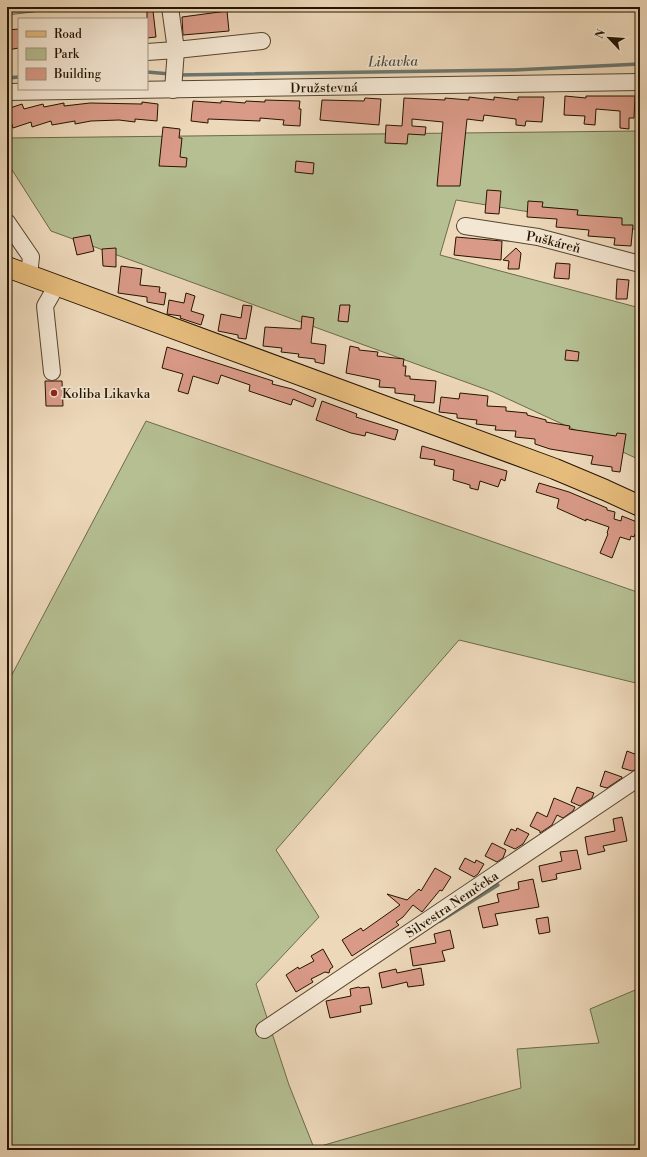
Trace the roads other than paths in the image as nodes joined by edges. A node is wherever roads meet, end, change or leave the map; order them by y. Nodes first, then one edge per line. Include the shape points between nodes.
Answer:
1 (170, 7) edge
2 (262, 41) dead end
3 (176, 50) junction
4 (148, 52) edge
5 (640, 82) edge
6 (173, 90) junction
7 (7, 92) edge
8 (7, 222) edge
9 (465, 226) dead end
10 (640, 264) edge
11 (7, 267) edge
12 (29, 275) junction
13 (57, 285) junction
14 (52, 372) dead end
15 (640, 506) edge
16 (640, 777) edge
17 (264, 1030) dead end

1 - 3 street
2 - 3 street
3 - 4 street
3 - 6 street
5 - 6 street, Družstevná
6 - 7 street, Družstevná
8 - 12 street via 31,257
9 - 10 street, Puškáreň via 538,237
11 - 12 main road
12 - 13 main road
13 - 14 street via 45,306
13 - 15 main road via 547,466
16 - 17 street, Silvestra Nemčeka

